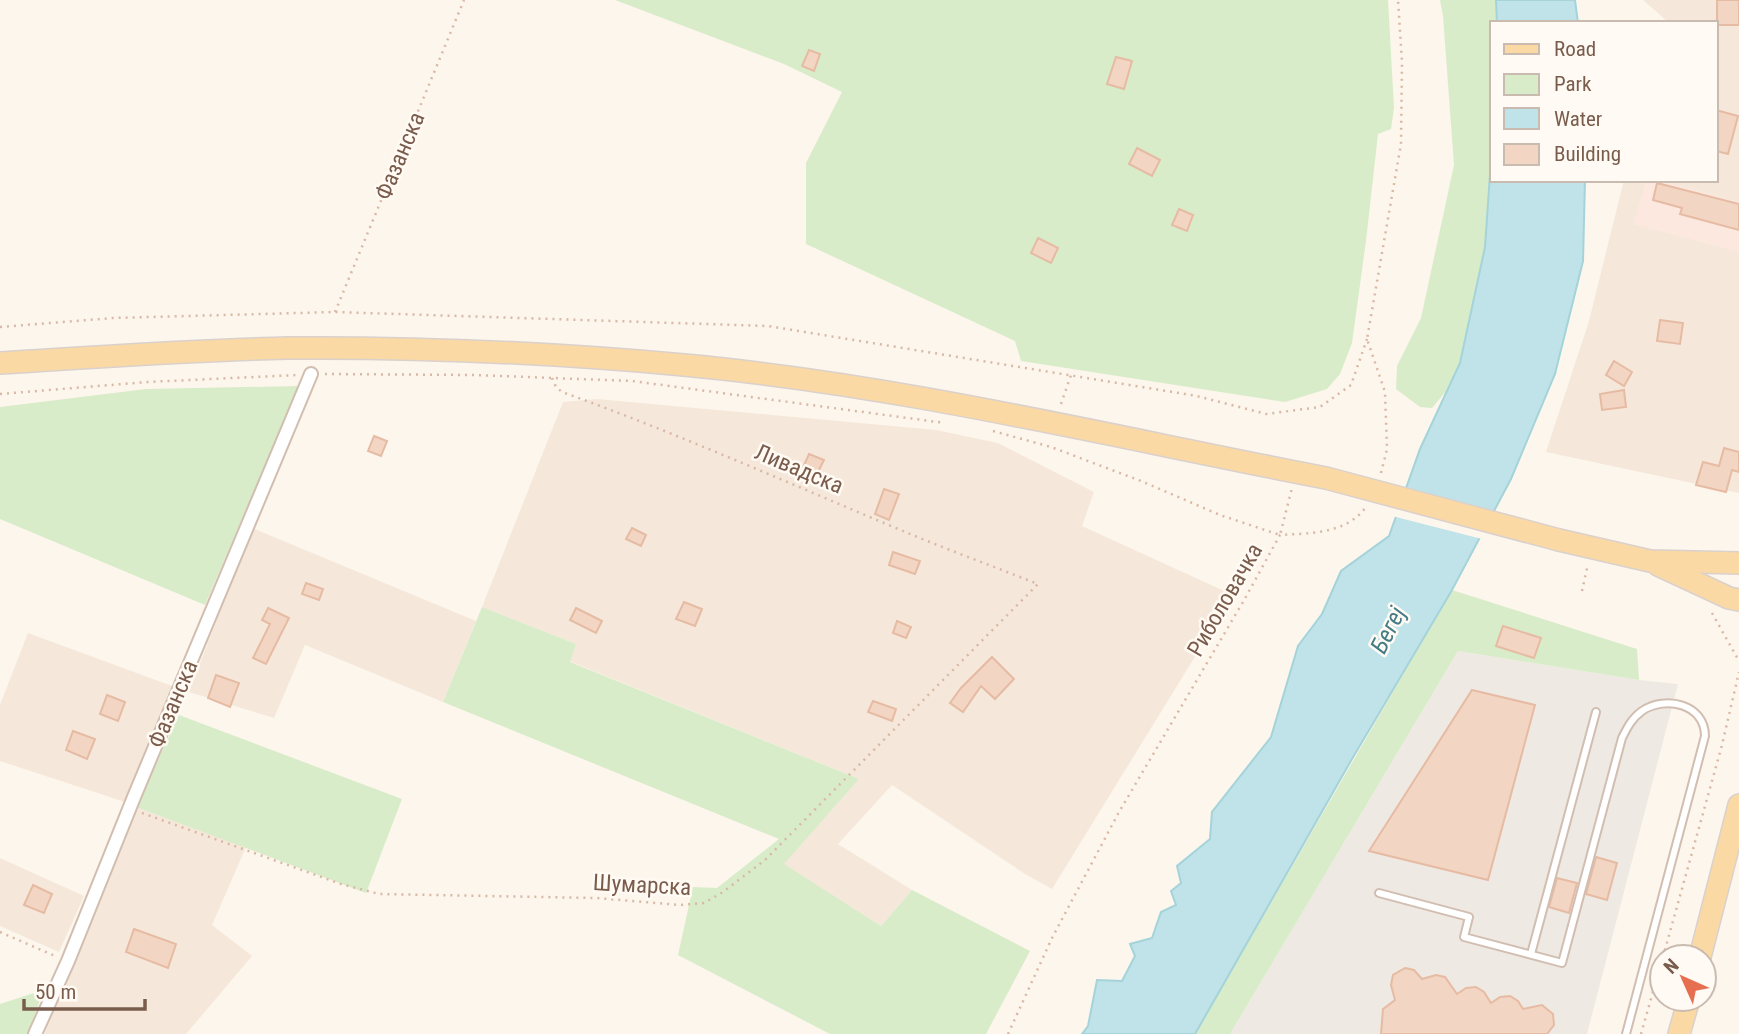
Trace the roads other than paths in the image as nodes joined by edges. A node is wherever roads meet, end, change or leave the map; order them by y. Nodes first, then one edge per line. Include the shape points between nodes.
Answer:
1 (0, 363) edge
2 (311, 374) road end
3 (1650, 561) junction
4 (1739, 564) edge
5 (1739, 600) edge
6 (1596, 712) dead end
7 (1739, 805) edge
8 (1379, 894) dead end
9 (1704, 943) edge
10 (1531, 954) junction
11 (1685, 1013) edge
12 (35, 1034) edge
13 (1626, 1034) edge
14 (1679, 1034) edge

1 - 3 main road, bridge via 289,348 531,354 686,365 926,399 1326,478
2 - 12 street, Фазанска
3 - 4 main road
3 - 5 main road
6 - 10 lane
7 - 9 main road
8 - 10 lane via 1469,917 1464,937
10 - 13 lane via 1562,963 1628,726 1653,705 1672,702 1689,709 1703,721 1705,736
11 - 14 main road

